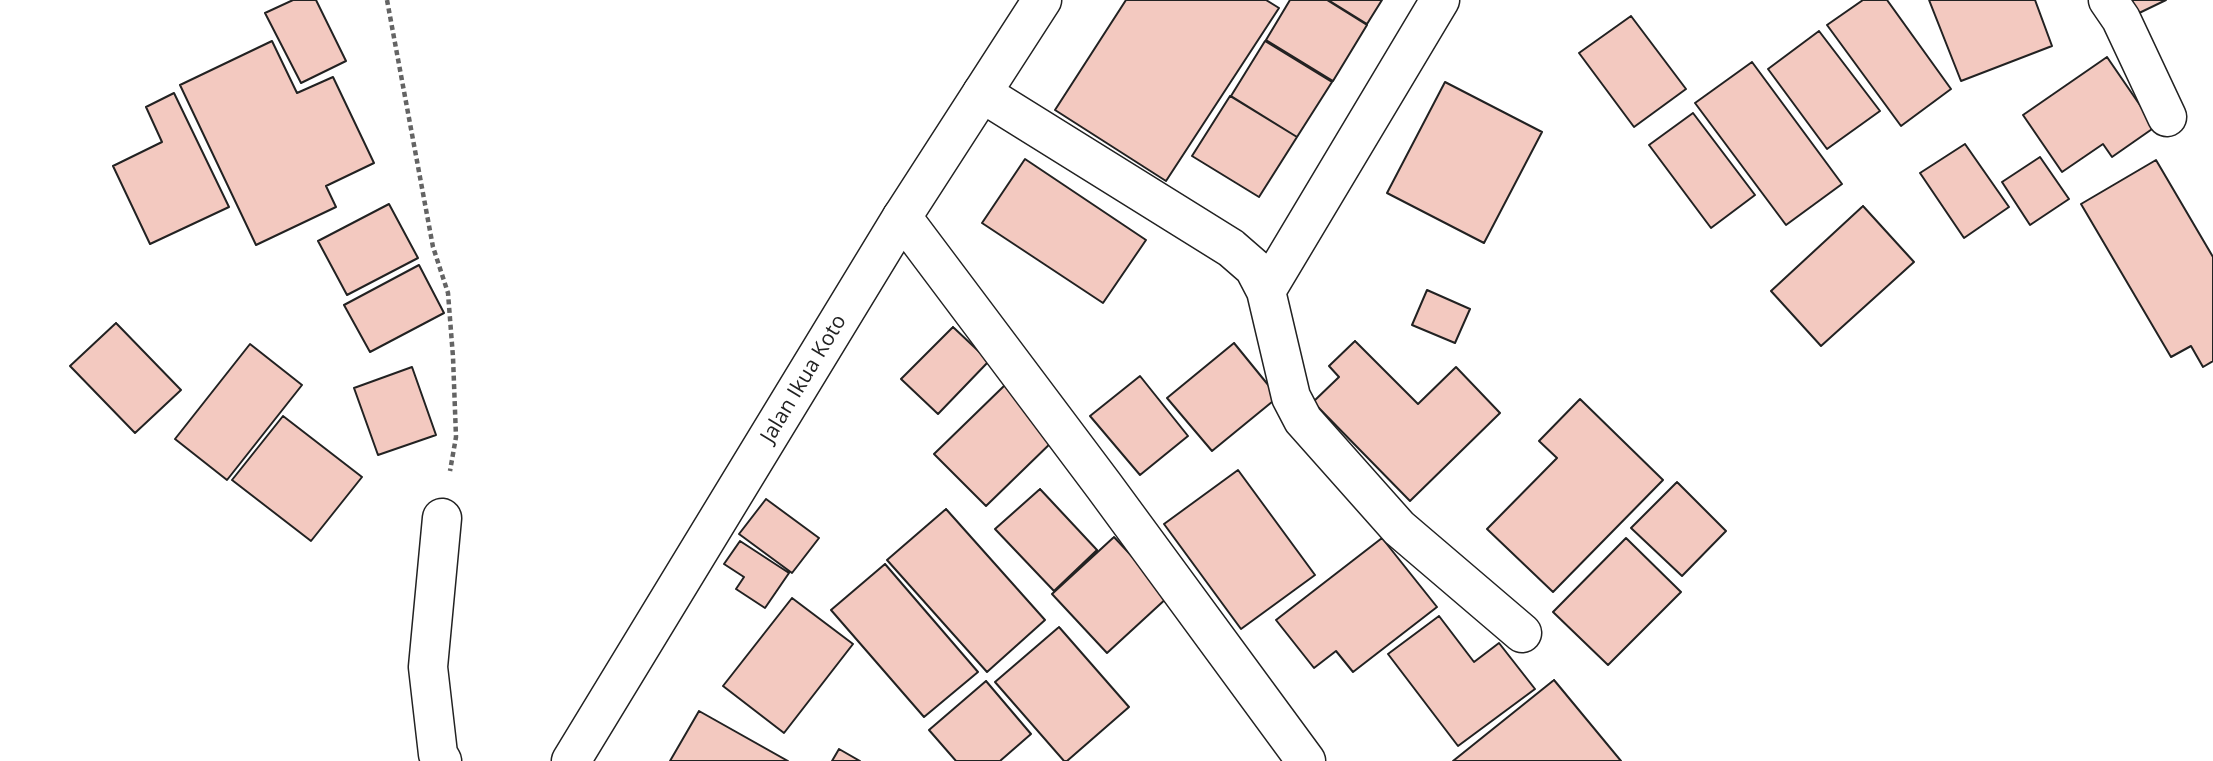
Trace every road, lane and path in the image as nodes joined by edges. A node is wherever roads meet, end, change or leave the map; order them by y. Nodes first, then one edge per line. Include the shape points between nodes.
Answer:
1 (387, 0) edge
2 (1042, 0) edge
3 (1440, 0) edge
4 (2108, 0) edge
5 (982, 93) junction
6 (2168, 117) dead end
7 (902, 217) junction
8 (1266, 290) junction
9 (442, 518) joint
10 (1522, 633) dead end
11 (442, 761) edge
12 (571, 761) edge
13 (1306, 761) edge

1 - 9 path via 433,247 448,293 456,437
2 - 5 street, Jalan Ikua Koto
3 - 8 street
4 - 6 street
5 - 7 street, Jalan Ikua Koto
5 - 8 street via 1231,248 1254,268
7 - 12 street, Jalan Ikua Koto
7 - 13 street
8 - 10 street via 1291,397 1303,420 1399,528
9 - 11 street via 428,667

